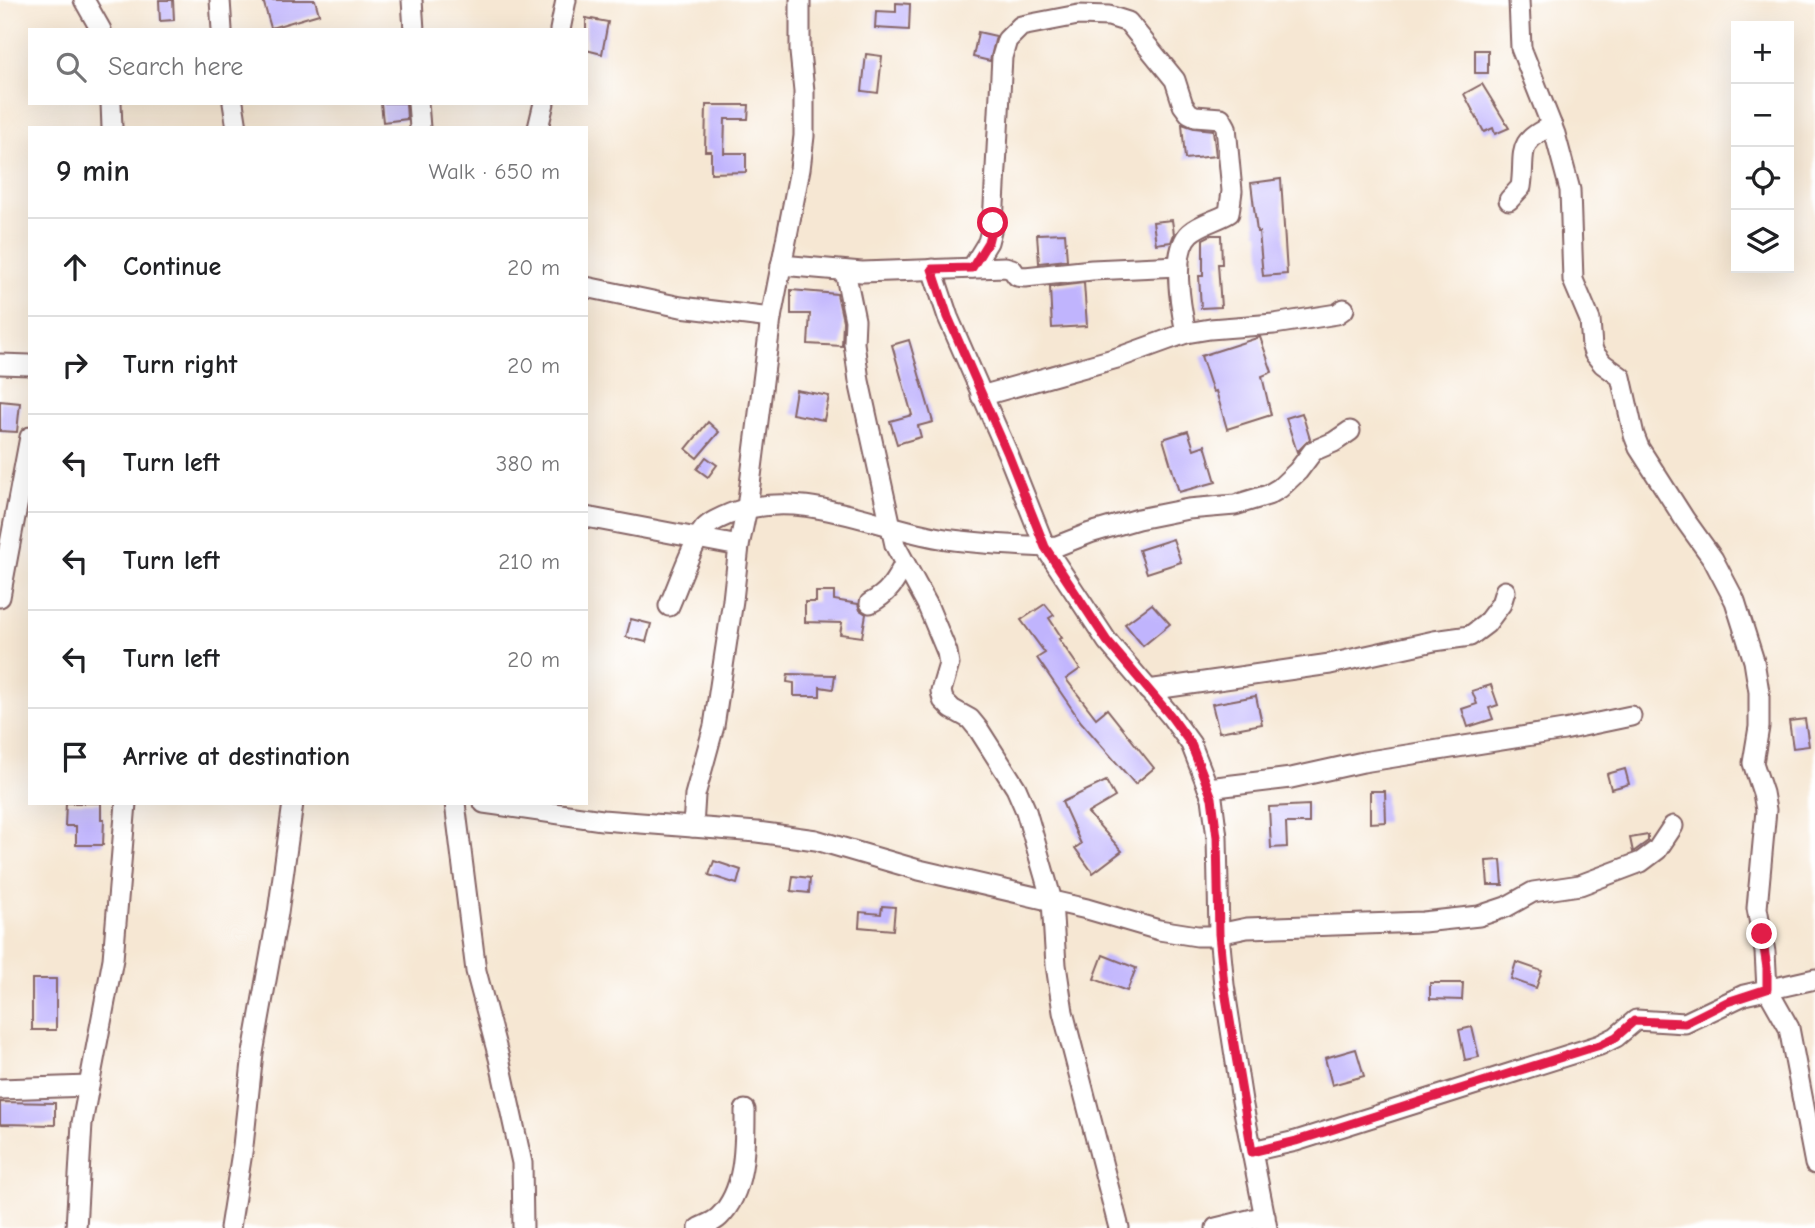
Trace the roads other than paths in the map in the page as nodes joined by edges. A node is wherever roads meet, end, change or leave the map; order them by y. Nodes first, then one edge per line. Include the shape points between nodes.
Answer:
1 (83, 0) edge
2 (220, 0) edge
3 (411, 0) edge
4 (566, 0) edge
5 (800, 0) edge
6 (1519, 0) edge
7 (100, 28) edge
8 (222, 28) edge
9 (414, 28) edge
10 (560, 28) edge
11 (111, 105) edge
12 (233, 105) edge
13 (418, 105) edge
14 (544, 105) edge
15 (1552, 125) junction
16 (112, 126) edge
17 (237, 126) edge
18 (419, 126) edge
19 (538, 126) edge
20 (1510, 200) dead end
21 (781, 265) junction
22 (1179, 266) junction
23 (972, 268) junction
24 (932, 269) junction
25 (845, 271) junction
26 (588, 287) edge
27 (1344, 309) dead end
28 (771, 318) junction
29 (1186, 333) junction
30 (0, 364) edge
31 (28, 365) edge
32 (981, 396) junction
33 (1350, 431) dead end
34 (28, 448) edge
35 (747, 508) junction
36 (588, 517) edge
37 (891, 526) junction
38 (699, 538) junction
39 (739, 546) junction
40 (1045, 547) junction
41 (904, 564) junction
42 (1505, 591) dead end
43 (0, 597) edge
44 (870, 603) dead end
45 (669, 606) dead end
46 (1149, 691) junction
47 (1631, 716) dead end
48 (1208, 788) junction
49 (126, 805) edge
50 (293, 805) edge
51 (455, 805) edge
52 (498, 805) edge
53 (1673, 826) dead end
54 (693, 827) junction
55 (1052, 901) junction
56 (1219, 934) junction
57 (1815, 979) edge
58 (1767, 989) junction
59 (89, 1086) junction
60 (0, 1089) edge
61 (745, 1110) dead end
62 (1252, 1152) junction
63 (1815, 1164) edge
64 (1266, 1222) edge
65 (76, 1228) edge
66 (230, 1228) edge
67 (523, 1228) edge
68 (699, 1228) edge
69 (1119, 1228) edge
70 (1216, 1228) edge

1 - 7 street
2 - 8 street
3 - 9 street
4 - 10 street
5 - 21 street via 804,136
6 - 15 street via 1521,48
11 - 16 street
12 - 17 street
13 - 18 street
14 - 19 street
15 - 20 street via 1525,142 1521,187
15 - 58 street via 1570,190 1573,280 1590,320 1592,347 1603,364 1621,377 1639,448 1713,559 1735,601 1754,661 1759,727 1753,763 1766,810 1757,908
21 - 25 street
21 - 28 street
22 - 23 street via 1025,277 1008,268
22 - 23 street via 1187,235 1229,213 1232,191 1226,127 1220,118 1195,116 1185,109 1175,80 1128,22 1093,15 1025,24 1005,43 993,223 988,242
22 - 29 street
23 - 24 street
24 - 25 street
24 - 32 street
25 - 37 street via 855,320 859,381
26 - 28 street via 681,307
27 - 29 street via 1286,323
28 - 35 street
29 - 32 street via 1104,362
30 - 31 street
32 - 40 street
33 - 40 street via 1313,451 1293,476 1268,495 1236,505 1138,519
34 - 43 street
35 - 37 street via 815,508
35 - 38 street via 713,522
35 - 39 street
36 - 38 street
37 - 40 street via 957,541
37 - 41 street
38 - 39 street
38 - 45 street
39 - 54 street via 714,726 695,795
40 - 46 street via 1107,641
41 - 44 street via 893,585
41 - 55 street via 947,652 943,700 970,719 1016,788
42 - 46 street via 1486,624 1470,636 1330,664
46 - 48 street via 1191,744
47 - 48 street via 1292,778
48 - 56 street via 1217,837
49 - 59 street via 112,972
50 - 66 street
51 - 67 street via 476,971 522,1163
52 - 54 street
53 - 56 street via 1657,850 1642,862 1580,885 1533,892 1486,914 1423,922 1247,928
54 - 55 street via 816,840
55 - 56 street via 1159,930
55 - 69 street via 1063,1012
56 - 62 street
57 - 58 street
58 - 62 street via 1685,1023 1634,1021 1600,1045
58 - 63 street via 1789,1028
59 - 60 street
59 - 65 street via 82,1123
61 - 68 street via 745,1145 732,1198 718,1218
62 - 64 street
64 - 70 street

